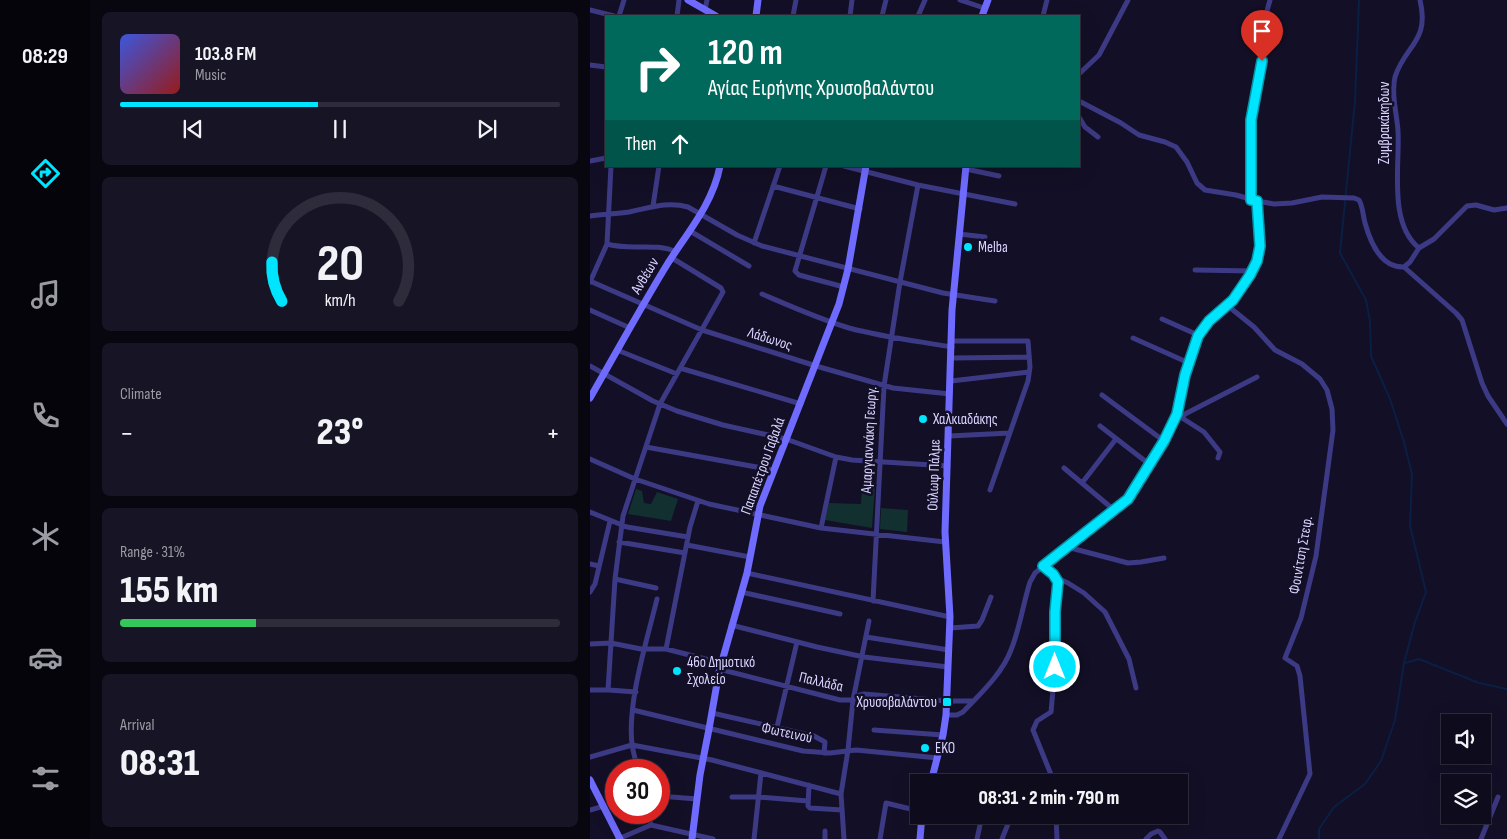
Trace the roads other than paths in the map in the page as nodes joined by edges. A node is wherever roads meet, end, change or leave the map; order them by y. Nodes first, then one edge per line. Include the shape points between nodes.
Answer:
1 (624, 0) edge
2 (679, 0) edge
3 (688, 0) edge
4 (707, 0) edge
5 (758, 0) edge
6 (796, 0) edge
7 (852, 0) edge
8 (886, 0) edge
9 (925, 0) edge
10 (960, 0) edge
11 (988, 0) edge
12 (1047, 0) edge
13 (1128, 0) edge
14 (1270, 0) edge
15 (1420, 0) edge
16 (984, 8) junction
17 (590, 10) edge
18 (705, 10) junction
19 (610, 15) edge
20 (619, 15) edge
21 (677, 15) edge
22 (714, 15) edge
23 (756, 15) edge
24 (793, 15) edge
25 (850, 15) edge
26 (882, 15) edge
27 (918, 15) edge
28 (982, 15) edge
29 (1043, 15) edge
30 (590, 65) edge
31 (605, 67) edge
32 (1080, 73) edge
33 (1080, 101) edge
34 (1080, 120) edge
35 (1098, 137) dead end
36 (605, 158) edge
37 (590, 161) edge
38 (611, 167) edge
39 (659, 167) edge
40 (720, 167) edge
41 (780, 167) edge
42 (826, 167) edge
43 (851, 167) edge
44 (966, 168) edge
45 (866, 169) edge
46 (999, 176) dead end
47 (918, 184) junction
48 (773, 186) junction
49 (963, 194) junction
50 (817, 198) junction
51 (1254, 200) junction
52 (1015, 204) dead end
53 (653, 206) junction
54 (1507, 208) edge
55 (860, 209) junction
56 (610, 213) junction
57 (700, 214) junction
58 (590, 216) edge
59 (690, 231) junction
60 (959, 234) junction
61 (985, 237) dead end
62 (754, 243) junction
63 (607, 244) junction
64 (1419, 248) junction
65 (674, 255) junction
66 (799, 255) junction
67 (749, 266) dead end
68 (1404, 267) junction
69 (848, 269) junction
70 (1195, 270) dead end
71 (1252, 271) junction
72 (590, 282) edge
73 (900, 282) junction
74 (844, 287) junction
75 (762, 294) dead end
76 (953, 295) junction
77 (995, 301) dead end
78 (644, 304) junction
79 (1228, 306) junction
80 (590, 310) edge
81 (1162, 319) dead end
82 (833, 323) junction
83 (630, 328) junction
84 (702, 330) junction
85 (1198, 335) junction
86 (891, 337) junction
87 (1133, 338) dead end
88 (952, 344) junction
89 (617, 350) junction
90 (1029, 357) junction
91 (951, 358) junction
92 (1188, 363) junction
93 (590, 366) edge
94 (816, 366) junction
95 (678, 371) junction
96 (1029, 372) junction
97 (604, 374) junction
98 (1257, 377) dead end
99 (950, 381) junction
100 (884, 386) junction
101 (950, 394) junction
102 (1102, 394) dead end
103 (590, 398) edge
104 (660, 404) junction
105 (800, 404) junction
106 (1179, 416) junction
107 (1507, 424) edge
108 (1100, 426) dead end
109 (1010, 433) junction
110 (949, 436) junction
111 (786, 439) junction
112 (1116, 439) junction
113 (1164, 441) junction
114 (646, 447) junction
115 (836, 458) junction
116 (1218, 458) dead end
117 (590, 459) edge
118 (880, 462) junction
119 (1149, 464) junction
120 (948, 466) junction
121 (1064, 468) dead end
122 (773, 470) junction
123 (635, 479) junction
124 (1082, 482) junction
125 (990, 490) dead end
126 (698, 501) junction
127 (1114, 510) junction
128 (590, 512) edge
129 (758, 514) junction
130 (610, 521) junction
131 (621, 525) junction
132 (820, 528) junction
133 (876, 534) junction
134 (688, 537) junction
135 (619, 542) junction
136 (945, 542) junction
137 (687, 545) junction
138 (1066, 547) junction
139 (685, 553) junction
140 (750, 557) junction
141 (1164, 558) dead end
142 (590, 564) edge
143 (599, 566) junction
144 (1043, 566) junction
145 (747, 573) junction
146 (1057, 578) junction
147 (615, 579) junction
148 (656, 588) dead end
149 (590, 592) edge
150 (741, 592) junction
151 (990, 597) dead end
152 (657, 599) dead end
153 (873, 601) junction
154 (840, 614) dead end
155 (950, 617) junction
156 (869, 621) dead end
157 (732, 624) junction
158 (950, 628) junction
159 (866, 637) junction
160 (797, 642) junction
161 (610, 643) junction
162 (590, 644) edge
163 (666, 649) junction
164 (645, 650) junction
165 (949, 650) junction
166 (862, 657) junction
167 (720, 666) junction
168 (948, 667) junction
169 (786, 686) junction
170 (1136, 688) dead end
171 (590, 690) edge
172 (608, 690) junction
173 (636, 692) junction
174 (854, 700) junction
175 (947, 701) junction
176 (973, 702) junction
177 (633, 710) junction
178 (712, 713) junction
179 (946, 715) junction
180 (777, 727) junction
181 (710, 729) junction
182 (874, 730) dead end
183 (944, 735) junction
184 (632, 745) junction
185 (848, 750) junction
186 (824, 753) junction
187 (590, 756) edge
188 (703, 758) junction
189 (938, 758) junction
190 (635, 759) edge
191 (761, 773) junction
192 (933, 774) edge
193 (1051, 774) edge
194 (590, 780) edge
195 (808, 785) junction
196 (841, 794) junction
197 (732, 796) dead end
198 (670, 797) edge
199 (758, 797) junction
200 (1498, 797) dead end
201 (697, 799) junction
202 (808, 802) junction
203 (604, 806) junction
204 (910, 809) edge
205 (590, 810) edge
206 (842, 810) junction
207 (921, 824) edge
208 (979, 824) edge
209 (1008, 824) edge
210 (1056, 824) edge
211 (651, 825) joint
212 (825, 831) dead end
213 (692, 837) edge
214 (619, 839) edge
215 (713, 839) edge
216 (754, 839) edge
217 (825, 839) edge
218 (844, 839) edge
219 (880, 839) edge
220 (920, 839) edge
221 (977, 839) edge
222 (1002, 839) edge
223 (1057, 839) edge
224 (1146, 839) edge
225 (1165, 839) edge
226 (1279, 839) edge
227 (1481, 839) edge

1 - 20 street
2 - 21 street
3 - 18 street
4 - 18 street
5 - 23 street
6 - 24 street
7 - 25 street
8 - 26 street
9 - 27 street
10 - 16 street
11 - 16 street
12 - 29 street
13 - 32 street via 1099,55
14 - 51 street via 1265,18 1264,53 1251,116
15 - 64 street, Ζυμβρακάκηδων via 1422,30 1397,73 1394,86 1398,197 1406,229
16 - 28 street
17 - 19 street
18 - 22 street
30 - 31 street
33 - 51 street via 1139,135 1172,145 1185,158 1202,188
34 - 35 street
36 - 37 street
38 - 56 street
39 - 53 street
40 - 57 street, Ανθέων via 716,183
41 - 48 street
42 - 50 street
43 - 45 street
44 - 46 street
44 - 49 street, Ούλωφ Πάλμε
45 - 47 street
45 - 55 street, Παπαπέτρου Γαβαλά
47 - 49 street
47 - 73 street, Αμαργιαννάκη Γεωργ.
48 - 50 street
48 - 62 street
49 - 52 street
49 - 60 street, Ούλωφ Πάλμε
50 - 55 street
50 - 66 street
51 - 68 street via 1287,204 1316,197 1354,198 1360,202 1367,229 1379,254 1393,265
51 - 71 street via 1260,249
53 - 56 street
53 - 57 street via 682,205
54 - 64 street via 1494,210 1468,206
55 - 69 street, Παπαπέτρου Γαβαλά
56 - 58 street
56 - 63 street
57 - 59 street, Ανθέων
57 - 62 street
59 - 65 street, Ανθέων
59 - 67 street
60 - 61 street
60 - 76 street, Ούλωφ Πάλμε
62 - 66 street
63 - 65 street via 667,248
63 - 72 street
64 - 68 street
65 - 78 street, Ανθέων
65 - 84 street via 723,291
66 - 69 street
66 - 74 street via 796,274
68 - 107 street via 1462,320 1482,383
69 - 73 street
69 - 74 street, Παπαπέτρου Γαβαλά
70 - 71 street
71 - 79 street
72 - 78 street, Λάδωνος
73 - 76 street
73 - 86 street, Αμαργιαννάκη Γεωργ.
74 - 82 street, Παπαπέτρου Γαβαλά
75 - 82 street
76 - 77 street
76 - 88 street, Ούλωφ Πάλμε
78 - 83 street, Ανθέων
78 - 84 street, Λάδωνος
79 - 85 street
79 - 226 street, Φοινίτση Στεφ. via 1275,350 1302,364 1320,379 1327,390 1333,417 1314,564 1300,622 1285,657 1296,666 1300,676 1310,774
80 - 83 street
81 - 85 street
82 - 86 street
82 - 94 street, Παπαπέτρου Γαβαλά
83 - 89 street, Ανθέων
84 - 94 street, Λάδωνος
84 - 95 street
85 - 92 street
86 - 88 street
86 - 100 street, Αμαργιαννάκη Γεωργ.
87 - 92 street
88 - 90 street via 1028,341
88 - 91 street, Ούλωφ Πάλμε
89 - 95 street
89 - 97 street, Ανθέων
90 - 91 street
90 - 96 street
91 - 99 street, Ούλωφ Πάλμε
92 - 106 street
93 - 97 street
94 - 100 street, Λάδωνος
94 - 105 street, Παπαπέτρου Γαβαλά
95 - 104 street
95 - 105 street
96 - 99 street
96 - 109 street
97 - 103 street, Ανθέων
97 - 104 street
98 - 106 street
99 - 101 street, Ούλωφ Πάλμε
100 - 101 street, Λάδωνος
100 - 118 street, Αμαργιαννάκη Γεωργ.
101 - 110 street, Ούλωφ Πάλμε
102 - 113 street
104 - 111 street via 722,425
104 - 114 street
105 - 111 street, Παπαπέτρου Γαβαλά
106 - 113 street
106 - 116 street via 1205,432 1220,452
108 - 112 street
109 - 110 street
109 - 125 street
110 - 120 street, Ούλωφ Πάλμε
111 - 115 street
111 - 122 street, Παπαπέτρου Γαβαλά
112 - 119 street
112 - 124 street
113 - 119 street
114 - 122 street
114 - 123 street
115 - 118 street
115 - 132 street
117 - 123 street
118 - 120 street
118 - 133 street, Αμαργιαννάκη Γεωργ.
119 - 127 street via 1131,496
120 - 136 street, Ούλωφ Πάλμε
121 - 124 street
122 - 129 street, Παπαπέτρου Γαβαλά
123 - 126 street
123 - 131 street
124 - 127 street
126 - 129 street
126 - 134 street
127 - 138 street
128 - 130 street
129 - 132 street
129 - 140 street, Παπαπέτρου Γαβαλά
130 - 131 street
130 - 143 street
131 - 134 street
131 - 135 street
132 - 133 street
133 - 136 street
133 - 153 street, Αμαργιαννάκη Γεωργ.
134 - 137 street
135 - 139 street
135 - 147 street
136 - 155 street, Ούλωφ Πάλμε
137 - 139 street
137 - 140 street
138 - 141 street via 1131,563
138 - 144 street
139 - 163 street
140 - 145 street, Παπαπέτρου Γαβαλά
142 - 143 street
143 - 149 street
144 - 146 street
144 - 176 street via 1030,582 1009,654
145 - 150 street, Παπαπέτρου Γαβαλά
145 - 153 street
146 - 170 street via 1077,588 1105,612 1129,659
146 - 193 street via 1053,707 1033,730
147 - 148 street
147 - 161 street
150 - 154 street
150 - 157 street, Παπαπέτρου Γαβαλά
151 - 158 street via 978,626
152 - 164 street
153 - 155 street
155 - 158 street, Ούλωφ Πάλμε
156 - 159 street
157 - 160 street
157 - 167 street, Παπαπέτρου Γαβαλά
158 - 165 street, Ούλωφ Πάλμε
159 - 165 street
159 - 166 street
160 - 166 street
160 - 169 street
161 - 162 street, Παλλάδα
161 - 164 street, Παλλάδα
161 - 172 street
163 - 164 street, Παλλάδα
163 - 167 street, Παλλάδα
164 - 173 street
165 - 168 street, Ούλωφ Πάλμε
166 - 168 street
166 - 174 street
167 - 169 street, Παλλάδα
167 - 178 street, Παπαπέτρου Γαβαλά
168 - 175 street, Ούλωφ Πάλμε
169 - 174 street, Παλλάδα via 840,700
169 - 180 street
171 - 172 street
172 - 173 street
173 - 177 street
174 - 175 street, Παλλάδα via 864,694
174 - 185 street
175 - 176 street, Παλλάδα
175 - 179 street, Ούλωφ Πάλμε
176 - 179 street via 961,714
177 - 181 street, Φωτεινού
177 - 184 street
178 - 180 street
178 - 181 street, Παπαπέτρου Γαβαλά
179 - 183 street, Ούλωφ Πάλμε
180 - 186 street via 821,739 825,742
181 - 186 street, Φωτεινού
181 - 188 street, Παπαπέτρου Γαβαλά
182 - 183 street
183 - 189 street, Ούλωφ Πάλμε
184 - 187 street
184 - 188 street
184 - 190 street
185 - 186 street, Φωτεινού
185 - 189 street, Φωτεινού
185 - 196 street
188 - 191 street
188 - 201 street, Παπαπέτρου Γαβαλά
189 - 192 street, Ούλωφ Πάλμε
191 - 195 street
191 - 199 street
194 - 203 street
195 - 196 street
195 - 202 street
196 - 206 street
197 - 199 street
198 - 201 street
199 - 202 street
199 - 216 street
200 - 227 street
201 - 213 street, Παπαπέτρου Γαβαλά
202 - 206 street via 812,809
203 - 205 street
203 - 214 street
204 - 219 street via 886,804
206 - 218 street
207 - 220 street
208 - 221 street
209 - 222 street
210 - 223 street
211 - 213 street
211 - 214 street
212 - 217 street
213 - 215 street
224 - 225 street via 1158,831

